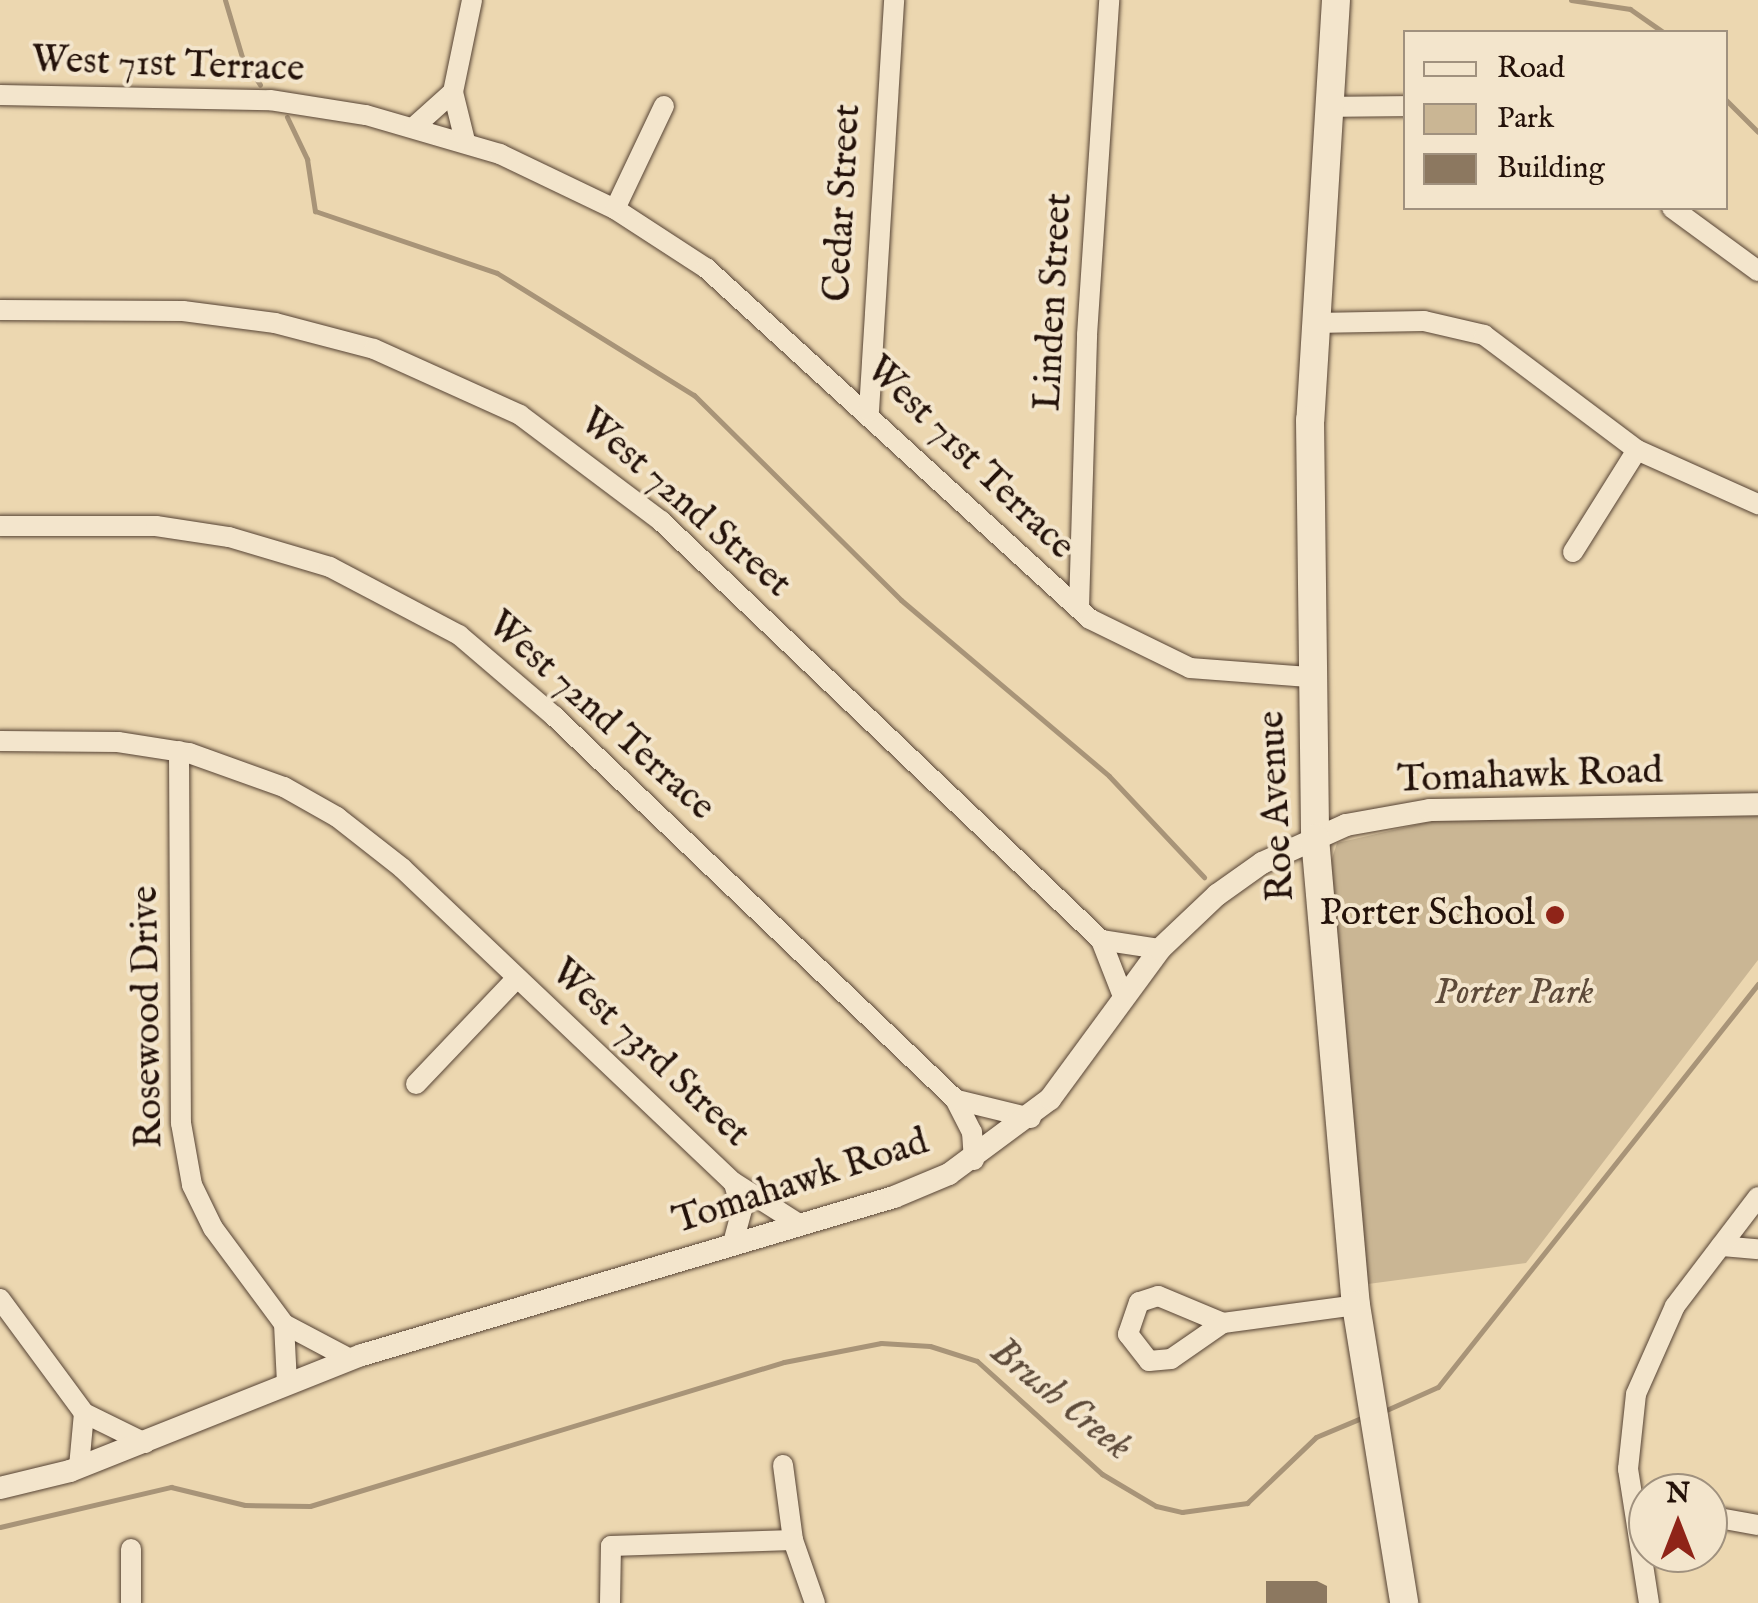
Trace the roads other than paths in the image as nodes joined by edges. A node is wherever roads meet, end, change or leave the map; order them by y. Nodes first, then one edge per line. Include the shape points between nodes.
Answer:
1 (472, 0) edge
2 (894, 0) edge
3 (1110, 0) edge
4 (1336, 0) edge
5 (453, 92) junction
6 (0, 95) edge
7 (664, 106) dead end
8 (1403, 106) edge
9 (1326, 107) junction
10 (414, 126) junction
11 (465, 141) junction
12 (615, 210) junction
13 (1675, 210) edge
14 (1758, 272) edge
15 (0, 310) edge
16 (1314, 323) junction
17 (869, 410) junction
18 (1636, 450) junction
19 (1758, 504) edge
20 (0, 526) edge
21 (1573, 552) dead end
22 (1079, 608) junction
23 (1309, 677) junction
24 (0, 741) edge
25 (178, 751) junction
26 (219, 762) junction
27 (183, 801) junction
28 (1758, 804) edge
29 (1315, 838) junction
30 (1101, 940) junction
31 (1160, 950) junction
32 (517, 978) junction
33 (1124, 999) junction
34 (416, 1084) dead end
35 (955, 1100) junction
36 (1030, 1118) junction
37 (974, 1160) junction
38 (733, 1182) junction
39 (1758, 1198) edge
40 (799, 1224) junction
41 (733, 1243) junction
42 (1721, 1246) junction
43 (1758, 1250) edge
44 (0, 1299) edge
45 (1356, 1305) junction
46 (1223, 1323) dead end
47 (284, 1324) junction
48 (350, 1359) junction
49 (287, 1383) junction
50 (84, 1413) junction
51 (145, 1443) junction
52 (783, 1466) dead end
53 (79, 1467) junction
54 (1629, 1473) edge
55 (0, 1488) edge
56 (1728, 1520) edge
57 (1758, 1525) edge
58 (794, 1540) junction
59 (130, 1549) dead end
60 (1646, 1573) edge
61 (131, 1603) edge
62 (610, 1603) edge
63 (815, 1603) edge
64 (1404, 1603) edge
65 (1649, 1603) edge

1 - 5 street
2 - 17 street, Cedar Street
3 - 22 street, Linden Street via 1087,335
4 - 9 main road, Roe Avenue
5 - 10 street
5 - 11 street
6 - 10 street, West 71st Terrace via 221,96
7 - 12 street
8 - 9 street
9 - 16 main road, Roe Avenue
10 - 11 street, West 71st Terrace
11 - 12 street, West 71st Terrace
12 - 17 street, West 71st Terrace via 768,317
13 - 14 street
15 - 30 street, West 72nd Street via 183,311 275,323 374,348 520,414 662,521
16 - 18 street via 1464,327 1500,343
16 - 23 main road, Roe Avenue
17 - 22 street, West 71st Terrace
18 - 19 street
18 - 21 street
20 - 35 street, West 72nd Terrace via 138,525 229,537 330,567 411,606 481,652 554,716
22 - 23 street, West 71st Terrace via 1140,649 1190,668
23 - 29 main road, Roe Avenue
24 - 25 street, West 73rd Street via 89,740
25 - 26 street, West 73rd Street
25 - 27 street, Rosewood Drive
26 - 27 street
26 - 32 street, West 73rd Street via 284,788 374,844
27 - 47 street, Rosewood Drive via 186,1165 213,1228
28 - 29 street, Tomahawk Road via 1416,811
29 - 31 street, Tomahawk Road via 1234,881
29 - 45 main road, Roe Avenue
30 - 31 street
30 - 33 street, West 72nd Street
31 - 33 street, Tomahawk Road
32 - 34 street, West 73rd Street
32 - 38 street, West 73rd Street
33 - 36 street, Tomahawk Road via 1088,1058
35 - 36 street
35 - 37 street, West 72nd Terrace via 972,1132
36 - 37 street, Tomahawk Road
37 - 40 street, Tomahawk Road via 894,1197
38 - 40 street, West 73rd Street
38 - 41 street, West 73rd Street via 742,1210
39 - 42 street
40 - 41 street, Tomahawk Road
41 - 48 street, Tomahawk Road
42 - 43 street
42 - 54 street via 1675,1306 1642,1373
44 - 50 street
45 - 46 street
45 - 64 main road, Roe Avenue
47 - 48 street, Rosewood Drive
47 - 49 street
48 - 49 street, Tomahawk Road
49 - 51 street, Tomahawk Road
50 - 51 street
50 - 53 street
51 - 53 street, Tomahawk Road
52 - 58 street
53 - 55 street, Tomahawk Road
56 - 57 street
58 - 62 street via 610,1546
58 - 63 street
59 - 61 street
60 - 65 street

